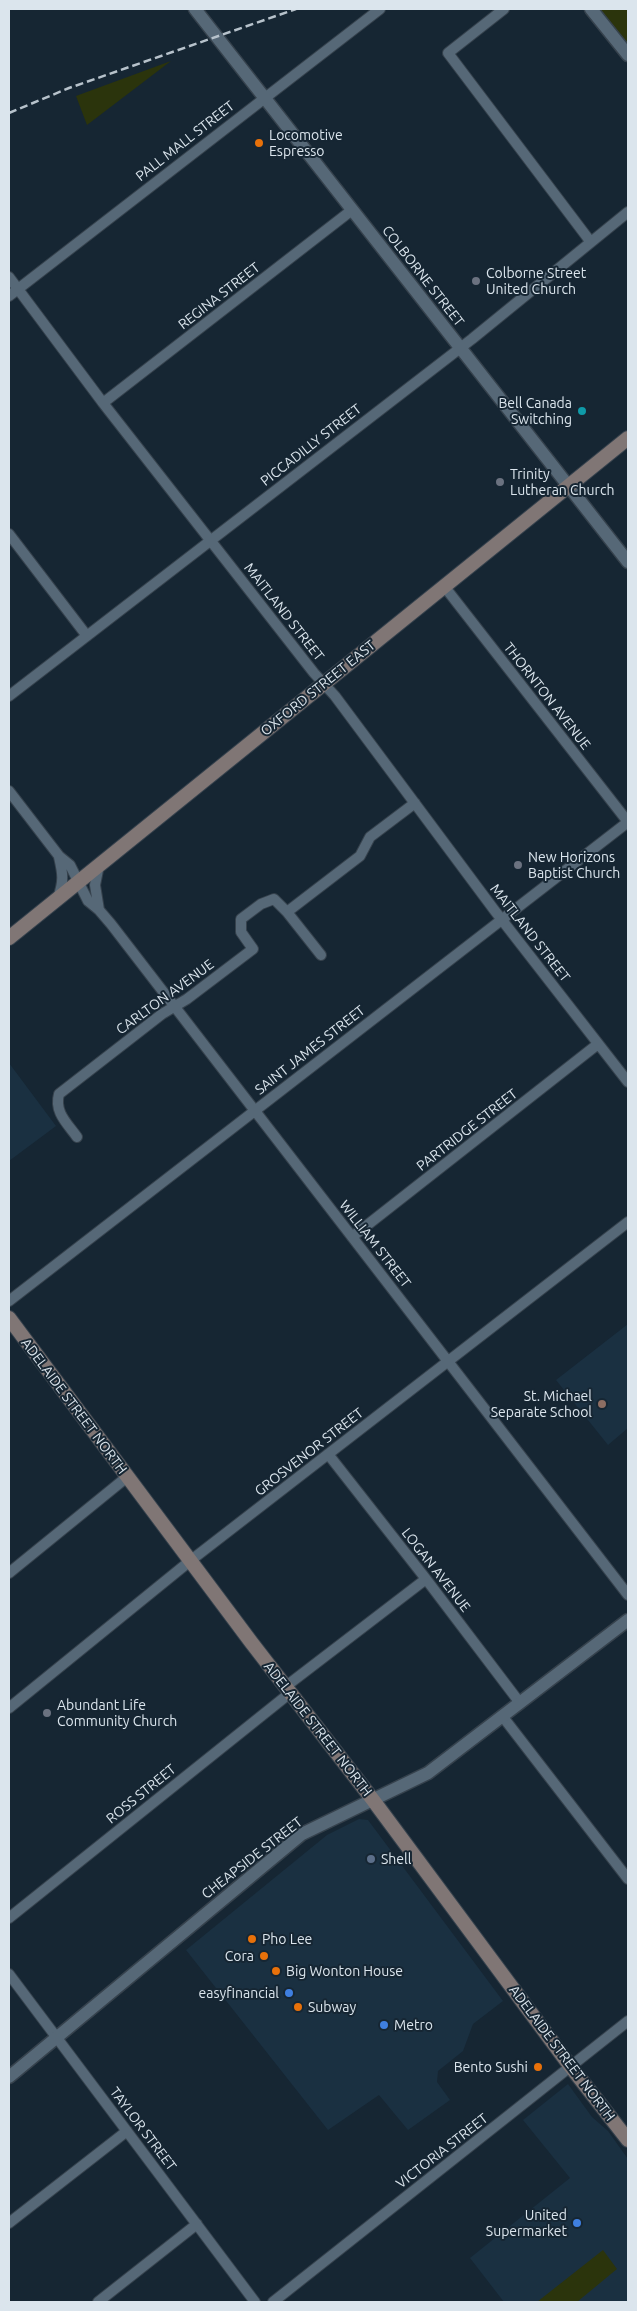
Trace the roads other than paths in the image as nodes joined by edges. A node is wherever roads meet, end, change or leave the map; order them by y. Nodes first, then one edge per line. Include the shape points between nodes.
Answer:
1 (195, 9) edge
2 (380, 9) edge
3 (504, 9) edge
4 (591, 9) edge
5 (628, 54) edge
6 (265, 97) junction
7 (352, 210) junction
8 (628, 212) edge
9 (590, 242) junction
10 (9, 278) edge
11 (13, 292) edge
12 (460, 347) junction
13 (103, 404) junction
14 (628, 438) edge
15 (569, 486) junction
16 (9, 534) edge
17 (211, 540) junction
18 (628, 562) edge
19 (444, 586) junction
20 (87, 636) junction
21 (324, 684) junction
22 (9, 696) edge
23 (9, 791) edge
24 (415, 803) junction
25 (628, 822) edge
26 (59, 856) junction
27 (100, 865) junction
28 (78, 882) junction
29 (58, 898) junction
30 (100, 910) junction
31 (288, 912) junction
32 (502, 920) junction
33 (9, 938) edge
34 (321, 955) dead end
35 (174, 1007) junction
36 (598, 1044) junction
37 (628, 1082) edge
38 (254, 1111) junction
39 (77, 1136) dead end
40 (628, 1222) edge
41 (352, 1237) junction
42 (9, 1301) edge
43 (9, 1319) edge
44 (448, 1362) junction
45 (328, 1454) junction
46 (127, 1477) junction
47 (190, 1561) junction
48 (9, 1573) edge
49 (426, 1579) junction
50 (628, 1595) edge
51 (628, 1620) edge
52 (288, 1690) junction
53 (520, 1703) junction
54 (9, 1708) edge
55 (503, 1717) junction
56 (373, 1800) junction
57 (628, 1879) edge
58 (9, 1918) edge
59 (9, 1974) edge
60 (628, 2022) edge
61 (57, 2037) junction
62 (571, 2067) junction
63 (9, 2077) edge
64 (127, 2131) junction
65 (628, 2140) edge
66 (9, 2223) edge
67 (197, 2224) junction
68 (98, 2302) edge
69 (255, 2302) edge
70 (272, 2302) edge

1 - 6 street, COLBORNE STREET
2 - 6 street, PALL MALL STREET
3 - 9 street via 448,53
4 - 5 street
6 - 7 street, COLBORNE STREET
6 - 11 street, PALL MALL STREET
7 - 12 street, COLBORNE STREET
7 - 13 street, REGINA STREET
8 - 9 street, PICCADILLY STREET
9 - 12 street, PICCADILLY STREET
10 - 11 street, MAITLAND STREET
11 - 13 street, MAITLAND STREET
12 - 15 street, COLBORNE STREET
12 - 17 street, PICCADILLY STREET
13 - 17 street, MAITLAND STREET
14 - 15 main road, OXFORD STREET EAST
15 - 18 street, COLBORNE STREET
15 - 19 main road, OXFORD STREET EAST
16 - 20 street
17 - 20 street, PICCADILLY STREET
17 - 21 street, MAITLAND STREET
19 - 21 main road, OXFORD STREET EAST
19 - 25 street, THORNTON AVENUE
20 - 22 street, PICCADILLY STREET
21 - 24 street, MAITLAND STREET
21 - 27 main road, OXFORD STREET EAST
23 - 26 street, WILLIAM STREET
24 - 31 street via 370,837 360,856
24 - 32 street, MAITLAND STREET
25 - 32 street, SAINT JAMES STREET
26 - 28 street, WILLIAM STREET via 70,866
26 - 29 street via 63,880
27 - 28 main road, OXFORD STREET EAST
27 - 30 street, WILLIAM STREET via 95,885
28 - 29 main road, OXFORD STREET EAST
28 - 30 street, WILLIAM STREET via 88,900
29 - 33 main road, OXFORD STREET EAST
30 - 35 street, WILLIAM STREET
31 - 34 street, CARLTON AVENUE
31 - 35 street, CARLTON AVENUE via 274,899 241,919 241,932 253,948
32 - 36 street, MAITLAND STREET
32 - 38 street, SAINT JAMES STREET
35 - 38 street, WILLIAM STREET
35 - 39 street, CARLTON AVENUE via 59,1094 59,1112
36 - 37 street, MAITLAND STREET
36 - 41 street, PARTRIDGE STREET
38 - 41 street, WILLIAM STREET
38 - 42 street, SAINT JAMES STREET
40 - 44 street, GROSVENOR STREET
41 - 44 street, WILLIAM STREET
43 - 46 main road, ADELAIDE STREET NORTH
44 - 45 street, GROSVENOR STREET
44 - 50 street, WILLIAM STREET
45 - 47 street, GROSVENOR STREET
45 - 49 street, LOGAN AVENUE
46 - 47 main road, ADELAIDE STREET NORTH
46 - 48 street
47 - 52 main road, ADELAIDE STREET NORTH
47 - 54 street, GROSVENOR STREET
49 - 52 street, ROSS STREET
49 - 53 street, LOGAN AVENUE
51 - 53 street, CHEAPSIDE STREET
52 - 56 main road, ADELAIDE STREET NORTH
52 - 58 street, ROSS STREET
53 - 55 street, CHEAPSIDE STREET
55 - 56 street, CHEAPSIDE STREET via 424,1776
55 - 57 street
56 - 61 street, CHEAPSIDE STREET via 302,1834
56 - 62 main road, ADELAIDE STREET NORTH
59 - 61 street, TAYLOR STREET
60 - 62 street, VICTORIA STREET
61 - 63 street, CHEAPSIDE STREET
61 - 64 street, TAYLOR STREET
62 - 65 main road, ADELAIDE STREET NORTH
62 - 70 street, VICTORIA STREET
64 - 66 street
64 - 67 street, TAYLOR STREET
67 - 68 street
67 - 69 street, TAYLOR STREET

